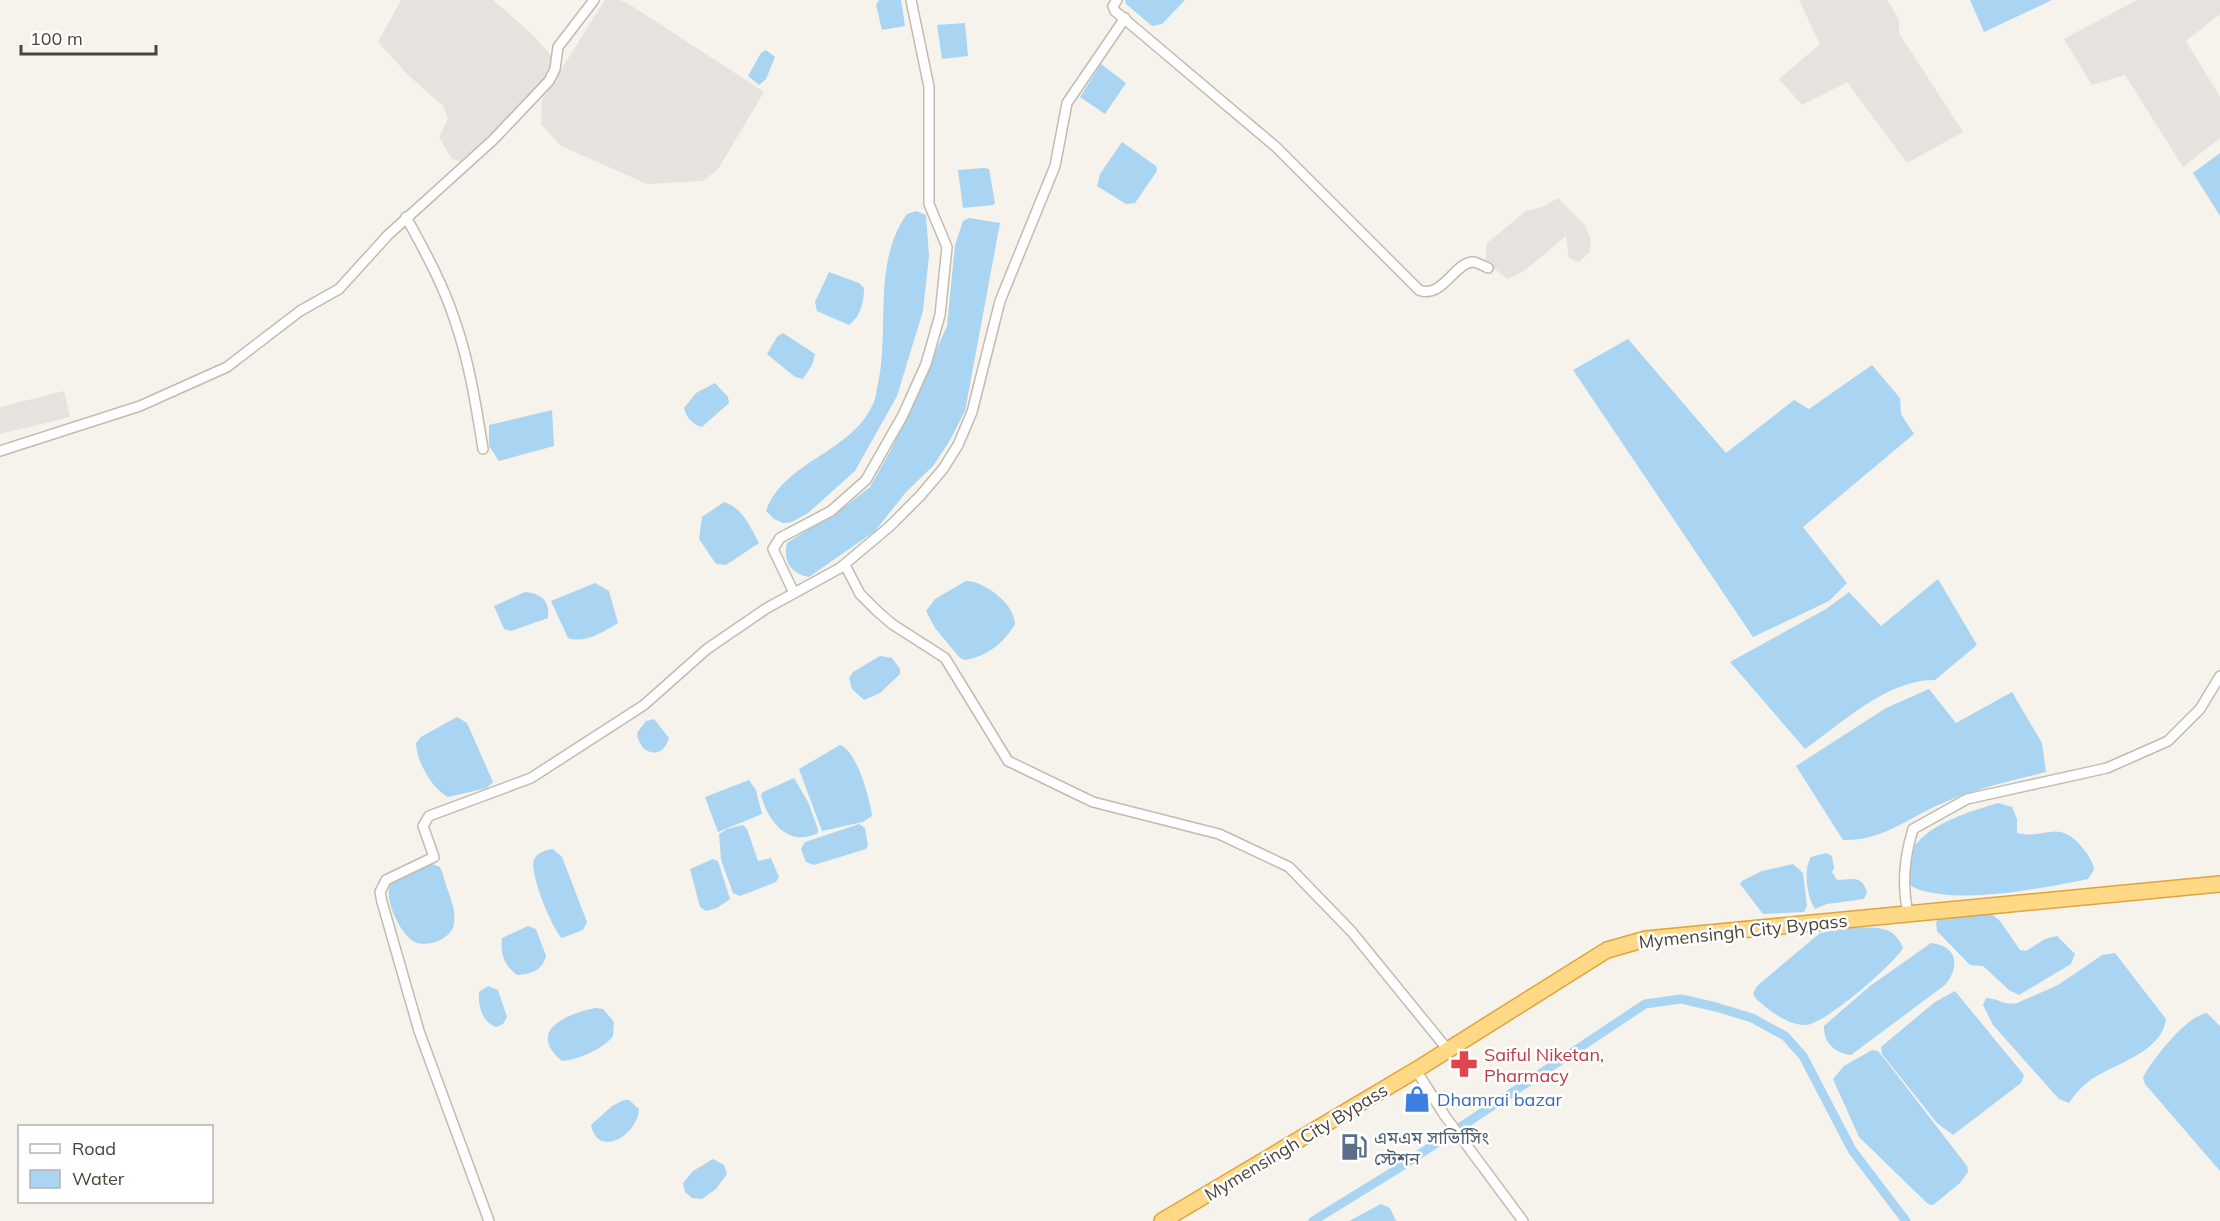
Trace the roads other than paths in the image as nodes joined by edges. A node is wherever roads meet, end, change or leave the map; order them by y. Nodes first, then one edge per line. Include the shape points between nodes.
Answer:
1 (594, 0) edge
2 (911, 0) edge
3 (1117, 0) edge
4 (1125, 18) junction
5 (406, 217) junction
6 (1488, 268) dead end
7 (483, 449) dead end
8 (0, 451) edge
9 (845, 565) junction
10 (794, 593) junction
11 (2220, 676) edge
12 (2220, 884) edge
13 (1908, 914) junction
14 (1448, 1050) junction
15 (1416, 1070) junction
16 (489, 1221) edge
17 (1162, 1221) edge
18 (1523, 1221) edge

1 - 5 street via 558,47 549,81 493,140
2 - 10 street via 929,87 929,204 947,247 940,315 926,364 903,415 866,480 831,511 780,538 773,549
3 - 4 street via 1113,6
4 - 6 street via 1276,147 1419,290 1429,292 1440,286 1468,263
4 - 9 street via 1067,103 1055,166 1000,301 972,412 958,445 920,496
5 - 7 street via 433,266 454,318 472,381
5 - 8 street via 339,289 300,311 227,367 140,406
9 - 10 street
9 - 14 street via 860,594 877,611 945,658 1008,761 1093,802 1219,834 1289,867 1352,932
10 - 16 street via 707,649 644,705 539,772 429,816 423,826 434,857 386,880 381,887 419,1031
11 - 13 street via 2200,709 2168,741 2106,768 1967,799 1913,830 1903,879
12 - 13 highway, Mymensingh City Bypass
13 - 14 highway, Mymensingh City Bypass via 1631,941 1606,950
14 - 15 highway, Mymensingh City Bypass
15 - 17 highway, Mymensingh City Bypass
15 - 18 street via 1468,1149

